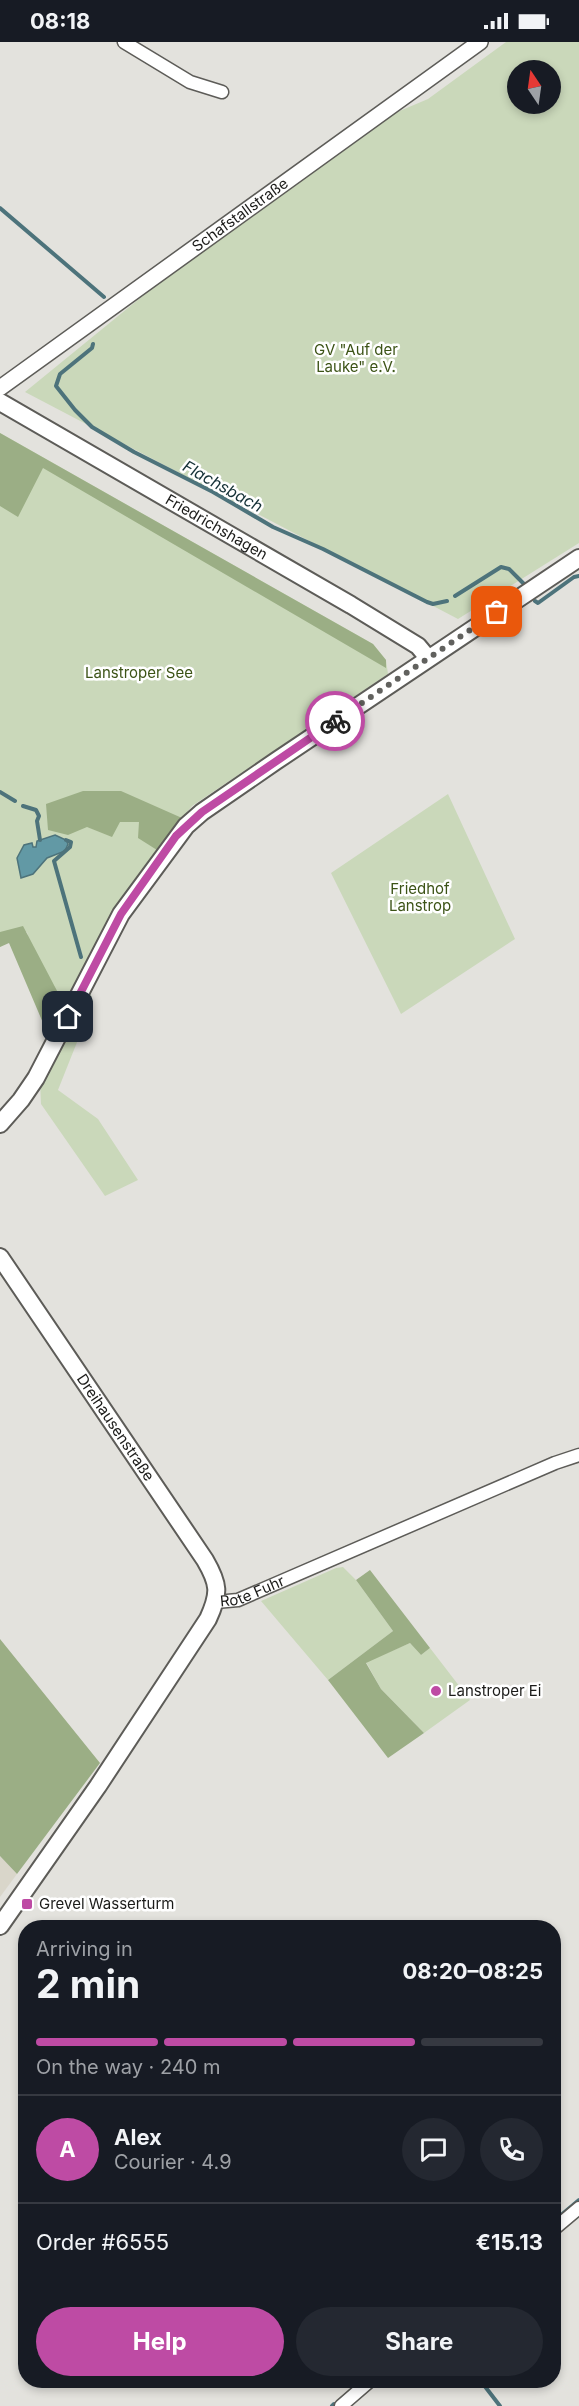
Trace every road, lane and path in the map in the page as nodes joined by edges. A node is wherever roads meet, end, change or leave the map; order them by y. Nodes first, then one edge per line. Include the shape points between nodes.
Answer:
1 (124, 42) edge
2 (478, 42) edge
3 (222, 92) dead end
4 (0, 388) edge
5 (0, 402) edge
6 (579, 558) edge
7 (428, 658) junction
8 (0, 1124) edge
9 (0, 1257) edge
10 (579, 1455) edge
11 (216, 1602) junction
12 (0, 1926) edge
13 (579, 2208) edge
14 (561, 2223) edge
15 (362, 2388) edge
16 (341, 2406) edge

1 - 3 street via 190,82
2 - 4 street, Schafstallstraße
5 - 7 main road, Friedrichshagen via 351,605 418,646
6 - 7 main road
7 - 8 main road via 202,812 176,836 121,914 36,1078
9 - 11 main road, Dreihausenstraße via 205,1560 217,1585
10 - 11 street, Rote Fuhr via 238,1600
11 - 12 main road, Rote Fuhr via 98,1786
13 - 14 street
15 - 16 street

